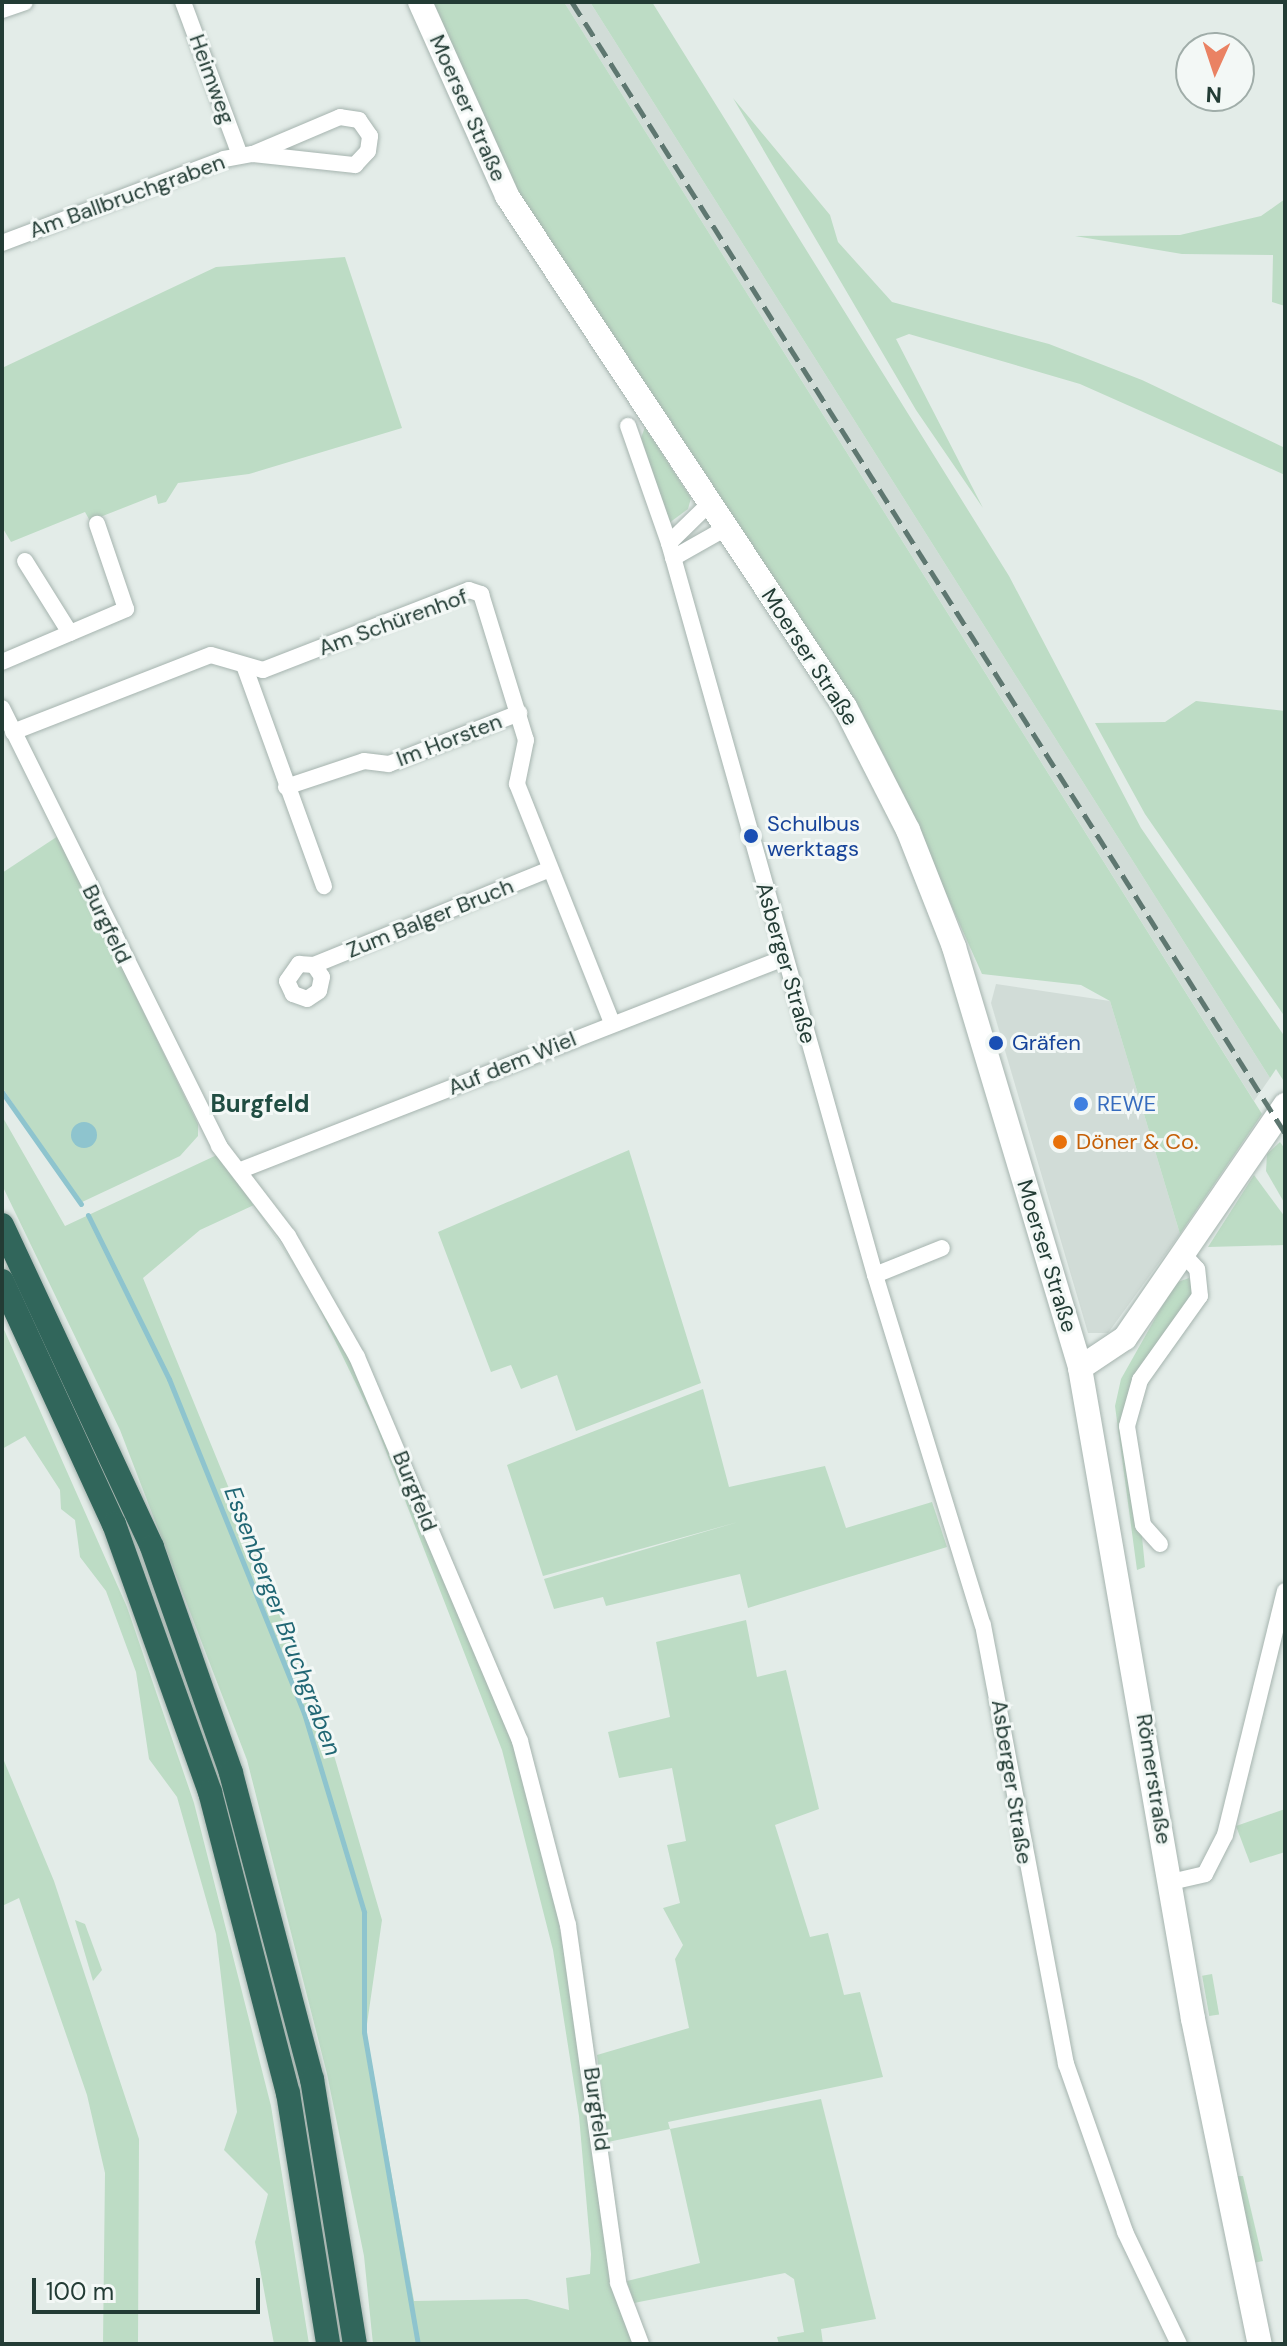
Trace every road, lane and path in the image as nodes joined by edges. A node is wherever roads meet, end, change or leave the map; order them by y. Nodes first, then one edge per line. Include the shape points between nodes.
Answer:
1 (25, 2) edge
2 (183, 2) edge
3 (420, 2) edge
4 (2, 10) edge
5 (246, 155) junction
6 (2, 243) edge
7 (628, 426) dead end
8 (709, 504) junction
9 (97, 524) dead end
10 (726, 528) junction
11 (671, 550) junction
12 (25, 561) dead end
13 (70, 633) junction
14 (2, 662) edge
15 (245, 668) junction
16 (2, 708) edge
17 (519, 713) junction
18 (13, 732) junction
19 (286, 787) junction
20 (546, 871) junction
21 (324, 886) dead end
22 (784, 958) junction
23 (314, 965) dead end
24 (612, 1023) junction
25 (1285, 1105) edge
26 (241, 1170) junction
27 (2, 1225) edge
28 (942, 1248) dead end
29 (1181, 1252) junction
30 (875, 1275) junction
31 (2, 1281) edge
32 (1080, 1368) junction
33 (1160, 1544) dead end
34 (1285, 1591) edge
35 (1171, 1882) junction
36 (328, 2344) edge
37 (355, 2344) edge
38 (641, 2344) edge
39 (1179, 2344) edge
40 (1260, 2344) edge

1 - 4 street
2 - 5 street, Heimweg
3 - 8 street, Moerser Straße via 507,196
5 - 5 street, Am Ballbruchgraben via 350,166 366,156 370,136 359,120 340,117
5 - 6 street, Am Ballbruchgraben
7 - 11 street, Asberger Straße
8 - 10 street, Moerser Straße
8 - 11 street
9 - 13 street via 126,609
10 - 11 street
10 - 32 street, Moerser Straße via 845,707 908,830 969,992
11 - 22 street, Asberger Straße
12 - 13 street
13 - 14 street
15 - 17 street, Am Schürenhof via 263,670 469,590 481,594
15 - 18 street, Am Schürenhof via 211,655
15 - 19 street
16 - 18 street, Burgfeld
17 - 19 street, Im Horsten via 389,764 364,761
17 - 20 street, Am Schürenhof via 526,740 517,784
18 - 26 street, Burgfeld via 219,1146
19 - 21 street
20 - 23 street, Zum Balger Bruch
20 - 24 street, Am Schürenhof
22 - 24 street, Auf dem Wiel
22 - 30 street, Asberger Straße
24 - 26 street, Auf dem Wiel
25 - 29 street
26 - 38 street, Burgfeld via 317,1281 357,1357 520,1741 568,1925 618,2283
27 - 37 highway via 152,1547 231,1773 312,2079
28 - 30 street
29 - 32 street via 1125,1338
29 - 33 street via 1197,1269 1200,1296 1140,1380 1127,1426 1143,1525
30 - 39 street, Asberger Straße via 983,1625 1066,2064 1150,2287
31 - 36 highway via 114,1524 210,1792 288,2093
32 - 35 street, Römerstraße
34 - 35 street via 1225,1835 1205,1874
35 - 40 street, Römerstraße

